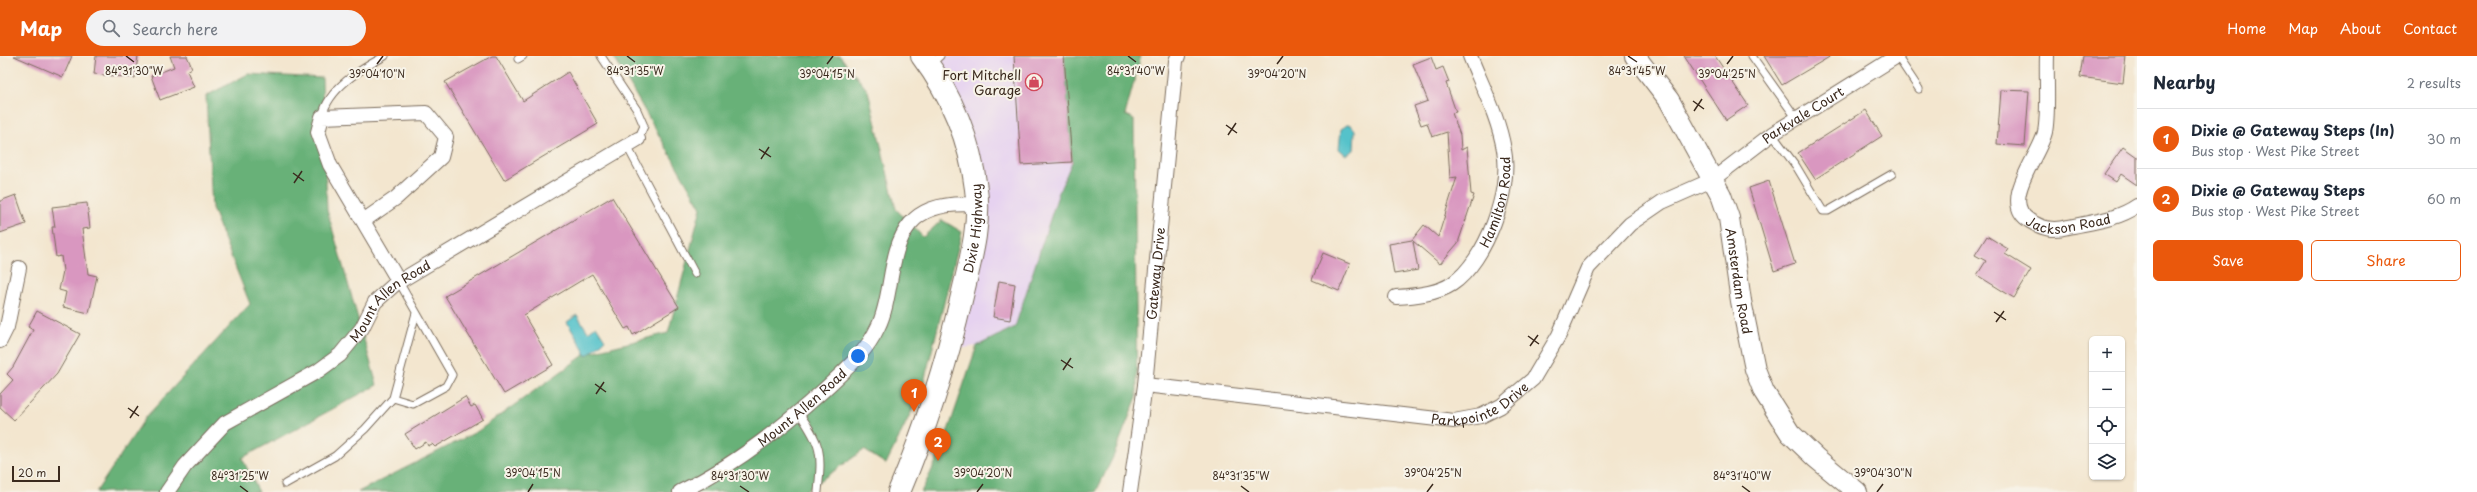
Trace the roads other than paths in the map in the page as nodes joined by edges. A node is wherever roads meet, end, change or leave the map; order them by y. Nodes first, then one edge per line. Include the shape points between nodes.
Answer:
1 (385, 56) edge
2 (601, 56) edge
3 (1178, 56) edge
4 (1470, 56) edge
5 (1635, 56) edge
6 (1752, 56) edge
7 (1897, 56) edge
8 (2047, 56) edge
9 (930, 59) edge
10 (1919, 89) dead end
11 (322, 117) junction
12 (1797, 119) junction
13 (1772, 134) junction
14 (632, 142) junction
15 (1892, 174) dead end
16 (1712, 180) junction
17 (977, 205) junction
18 (2137, 206) edge
19 (363, 221) junction
20 (19, 268) dead end
21 (695, 274) dead end
22 (399, 282) junction
23 (1396, 297) dead end
24 (416, 313) junction
25 (0, 341) edge
26 (1144, 386) junction
27 (393, 398) junction
28 (799, 413) junction
29 (285, 484) dead end
30 (167, 492) edge
31 (680, 492) edge
32 (818, 492) edge
33 (898, 492) edge
34 (1130, 492) edge
35 (1857, 492) edge

1 - 11 lane via 338,87
2 - 14 lane via 637,110 644,126
3 - 26 street, Gateway Drive
4 - 23 street, Hamilton Road via 1487,96 1504,150 1504,185 1496,216 1480,251 1461,275 1450,284 1416,295
5 - 16 street, Amsterdam Road via 1669,100
6 - 12 lane
7 - 10 lane
7 - 12 street, Parkvale Court
8 - 18 street, Jackson Road via 2047,123 2044,136 2020,187 2020,212 2026,219 2048,230 2112,218
9 - 17 main road, Dixie Highway via 964,132
11 - 19 street via 318,132 330,165
11 - 19 street via 426,113 446,137 441,157 396,198
12 - 13 street, Parkvale Court
13 - 15 lane via 1796,166 1823,211 1828,211
13 - 16 street, Parkvale Court
14 - 21 lane
14 - 22 street, Mount Allen Road
16 - 26 street, Parkpointe Drive via 1662,202 1630,224 1608,244 1588,268 1559,335 1533,379 1502,406 1481,416 1454,421
16 - 35 street, Amsterdam Road via 1721,195 1729,218 1742,308 1755,369 1764,392 1790,433
17 - 28 street, Mount Allen Road via 955,204 928,210 909,225 900,238 889,297 878,327 858,359
17 - 33 main road, Dixie Highway via 972,255 949,350 924,433
19 - 22 street
20 - 25 street via 7,327
22 - 24 lane
22 - 30 street, Mount Allen Road via 375,302 362,328 340,355 318,371 225,423 185,466
24 - 27 lane
24 - 27 lane via 452,375 446,386 413,404
26 - 34 street, Gateway Drive
27 - 29 lane via 365,429 335,456
28 - 31 street, Mount Allen Road via 756,448
28 - 32 lane via 816,438 821,461

